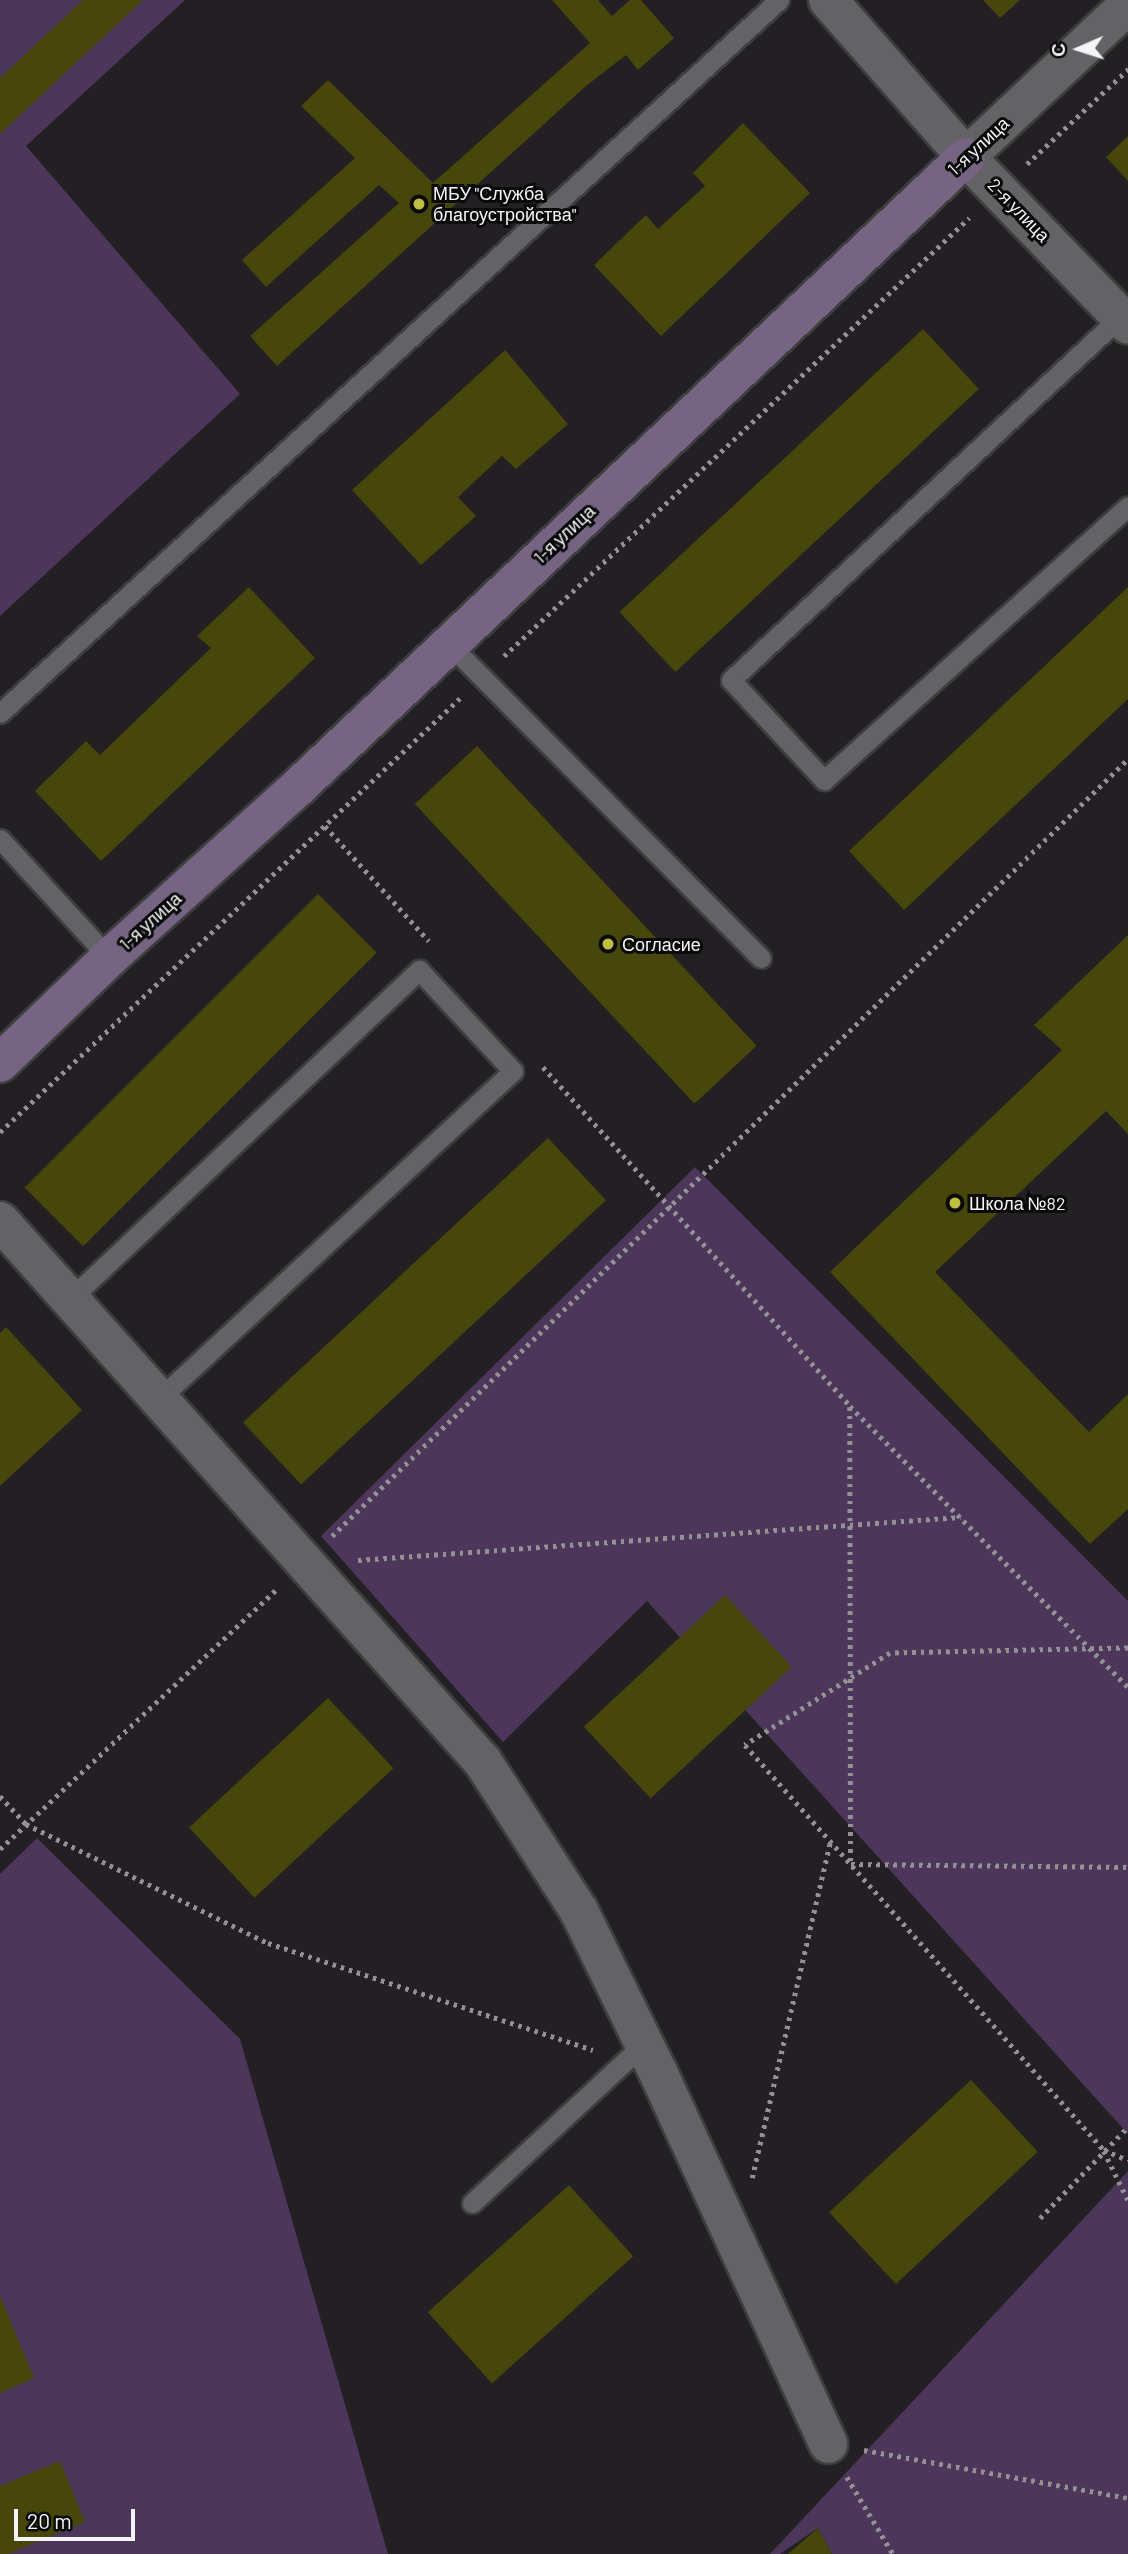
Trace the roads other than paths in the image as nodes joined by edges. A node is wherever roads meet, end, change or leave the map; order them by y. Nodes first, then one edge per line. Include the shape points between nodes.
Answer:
1 (779, 0) edge
2 (828, 0) edge
3 (1128, 5) edge
4 (966, 156) junction
5 (1124, 321) edge
6 (1128, 506) edge
7 (448, 643) junction
8 (0, 713) edge
9 (0, 839) edge
10 (109, 958) junction
11 (761, 958) dead end
12 (0, 1063) edge
13 (0, 1222) edge
14 (70, 1299) junction
15 (159, 1399) junction
16 (651, 2058) junction
17 (472, 2203) dead end
18 (828, 2444) road end

1 - 8 lane
2 - 4 street, 2-я улица
3 - 4 street, 1-я улица
4 - 5 street, 2-я улица
4 - 7 street, 1-я улица
5 - 6 lane via 731,680 824,780
7 - 10 street, 1-я улица via 293,792
7 - 11 lane
9 - 10 lane
10 - 12 street, 1-я улица
13 - 14 street
14 - 15 street
14 - 15 lane via 419,970 513,1071
15 - 16 street via 483,1762 579,1912
16 - 17 lane
16 - 18 street

